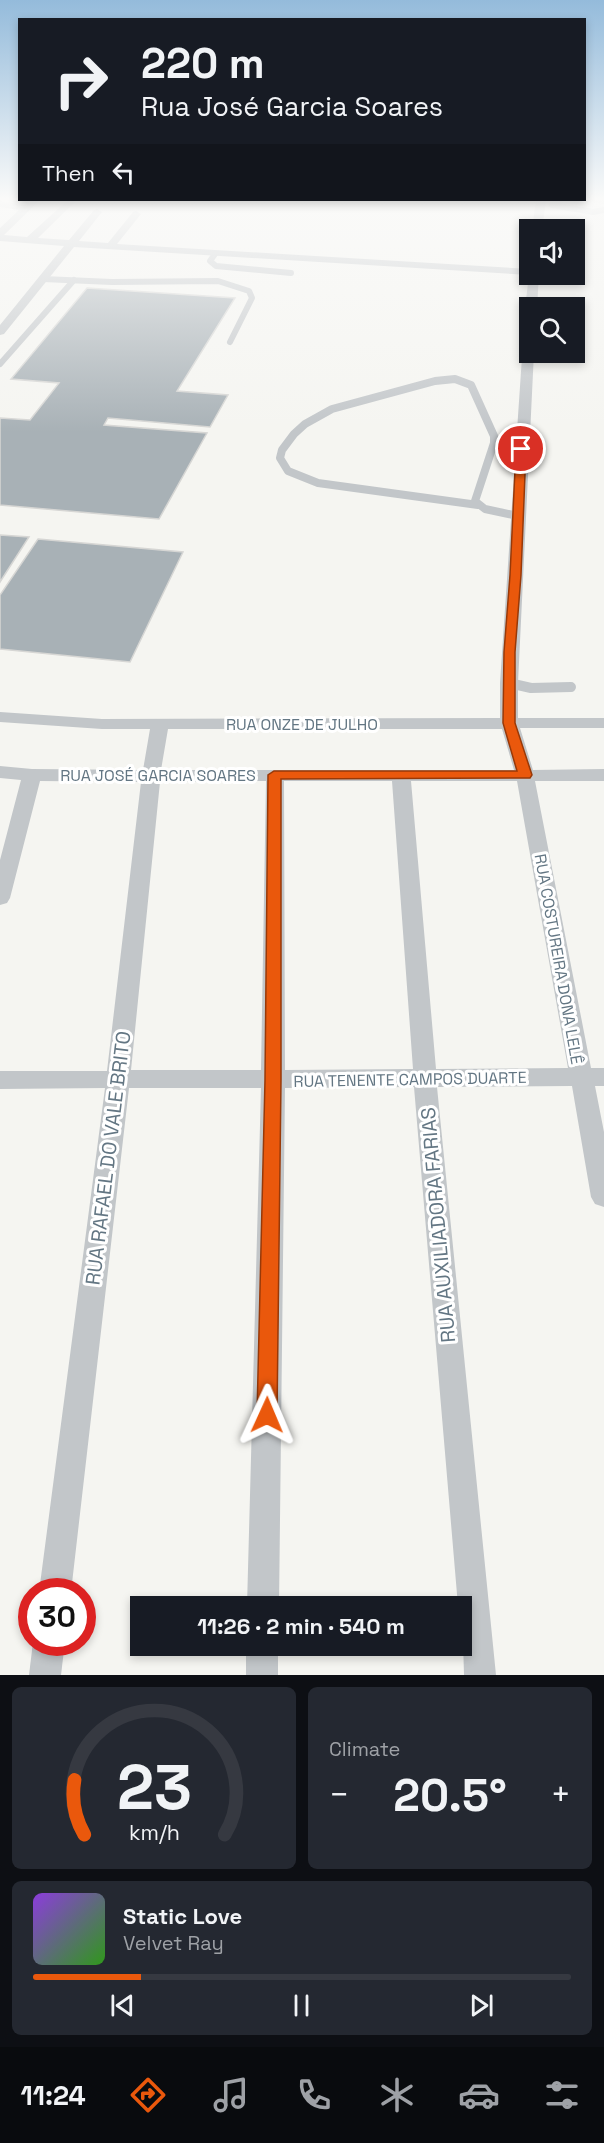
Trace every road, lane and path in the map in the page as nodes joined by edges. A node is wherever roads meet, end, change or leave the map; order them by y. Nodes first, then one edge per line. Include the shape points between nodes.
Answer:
1 (45, 276) edge
2 (43, 279) junction
3 (74, 280) junction
4 (5, 320) edge
5 (0, 332) edge
6 (230, 342) dead end
7 (528, 363) edge
8 (0, 364) edge
9 (478, 505) junction
10 (518, 516) junction
11 (509, 683) junction
12 (571, 687) dead end
13 (0, 717) edge
14 (509, 723) junction
15 (604, 723) edge
16 (160, 724) junction
17 (0, 772) edge
18 (401, 774) junction
19 (32, 775) junction
20 (274, 775) junction
21 (525, 775) junction
22 (604, 775) edge
23 (151, 776) junction
24 (1, 892) edge
25 (580, 1077) junction
26 (604, 1077) edge
27 (118, 1079) junction
28 (425, 1079) junction
29 (0, 1080) edge
30 (273, 1080) junction
31 (604, 1197) edge
32 (57, 1578) edge
33 (263, 1596) edge
34 (47, 1656) edge
35 (262, 1656) edge
36 (45, 1675) edge
37 (262, 1675) edge
38 (480, 1675) edge

1 - 2 street
2 - 3 lane
2 - 4 street
3 - 6 lane via 202,280 234,284 249,291 252,298
3 - 8 lane
4 - 5 street
7 - 10 street, RUA COSTUREIRA DONA LELÊ
9 - 9 lane via 476,495 494,436 471,385 465,381 437,381 333,409 308,421 290,436 280,455 281,465 290,473 311,481 407,494 454,505
9 - 10 lane
10 - 11 street, RUA COSTUREIRA DONA LELÊ
11 - 12 lane via 531,688
11 - 14 street, RUA COSTUREIRA DONA LELÊ
13 - 16 street, RUA ONZE DE JULHO
14 - 15 street, RUA ONZE DE JULHO
14 - 16 street, RUA ONZE DE JULHO
14 - 21 street, RUA COSTUREIRA DONA LELÊ
16 - 23 street, RUA RAFAEL DO VALE BRITO
17 - 19 street, RUA JOSÉ GARCIA SOARES
18 - 20 street, RUA JOSÉ GARCIA SOARES
18 - 21 street, RUA JOSÉ GARCIA SOARES
18 - 28 street, RUA AUXILIADORA FARIAS
19 - 23 street, RUA JOSÉ GARCIA SOARES
19 - 24 street
20 - 23 street, RUA JOSÉ GARCIA SOARES
20 - 30 street
21 - 22 street, RUA JOSÉ GARCIA SOARES
21 - 25 street, RUA COSTUREIRA DONA LELÊ
23 - 27 street, RUA RAFAEL DO VALE BRITO
25 - 26 street, RUA TENENTE CAMPOS DUARTE
25 - 28 street, RUA TENENTE CAMPOS DUARTE
25 - 31 street, RUA COSTUREIRA DONA LELÊ
27 - 29 street, RUA TENENTE CAMPOS DUARTE
27 - 30 street, RUA TENENTE CAMPOS DUARTE
27 - 32 street, RUA RAFAEL DO VALE BRITO
28 - 30 street, RUA TENENTE CAMPOS DUARTE
28 - 38 street, RUA AUXILIADORA FARIAS
30 - 33 street
34 - 36 street
35 - 37 street

